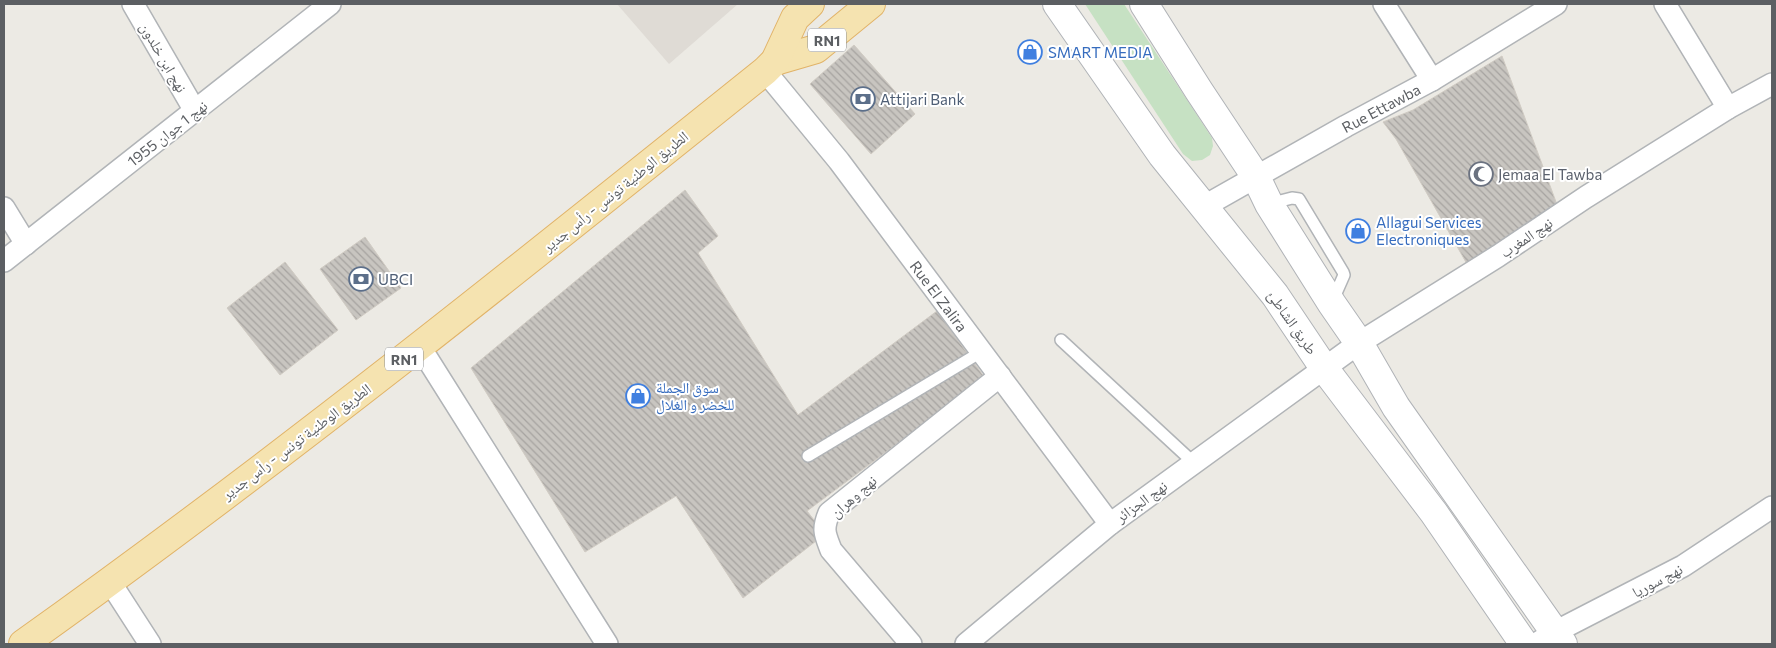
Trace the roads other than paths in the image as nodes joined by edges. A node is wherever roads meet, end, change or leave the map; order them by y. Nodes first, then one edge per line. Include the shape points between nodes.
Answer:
1 (133, 4) edge
2 (330, 4) edge
3 (810, 4) edge
4 (871, 4) edge
5 (1057, 4) edge
6 (1144, 4) edge
7 (1384, 4) edge
8 (1556, 4) edge
9 (1665, 4) edge
10 (770, 66) junction
11 (1432, 80) junction
12 (1772, 84) edge
13 (1728, 108) junction
14 (195, 111) junction
15 (1256, 177) junction
16 (1203, 207) junction
17 (4, 208) edge
18 (26, 244) junction
19 (4, 261) edge
20 (1061, 340) dead end
21 (1359, 343) junction
22 (420, 347) junction
23 (981, 352) junction
24 (1324, 368) junction
25 (1000, 376) junction
26 (808, 456) dead end
27 (1194, 464) junction
28 (1772, 507) edge
29 (1110, 524) junction
30 (110, 582) junction
31 (1552, 640) edge
32 (23, 644) edge
33 (150, 644) edge
34 (607, 644) edge
35 (911, 644) edge
36 (966, 644) edge
37 (1524, 644) edge

1 - 14 street, نهج ابن خلدون
2 - 14 street, نهج 1 جوان 1955
3 - 10 main road, الطريق الوطنية تونس - رأس جدير / RN1 via 795,18
4 - 10 main road, الطريق الوطنية تونس - رأس جدير / RN1 via 816,50
5 - 16 street, طريق الشاطئ via 1162,155
6 - 15 street
7 - 11 street
8 - 11 street, Rue Ettawba
9 - 13 street
10 - 22 main road, الطريق الوطنية تونس - رأس جدير / RN1
10 - 23 street, Rue El Zalira
11 - 15 street, Rue Ettawba
12 - 13 street, نهج المغرب
13 - 21 street, نهج المغرب
14 - 18 street, نهج 1 جوان 1955
15 - 16 street, Rue Ettawba
15 - 21 street via 1268,204
16 - 24 street, طريق الشاطئ via 1274,295
17 - 18 street
18 - 19 street, نهج 1 جوان 1955
20 - 27 lane
21 - 24 street, نهج المغرب
21 - 31 street via 1396,407
22 - 30 main road, الطريق الوطنية تونس - رأس جدير / RN1
22 - 34 street
23 - 25 street, Rue El Zalira
23 - 26 lane
24 - 27 street, نهج الجزائر
24 - 37 street, طريق الشاطئ via 1434,513
25 - 29 street, Rue El Zalira
25 - 35 street, نهج وهران via 829,513 824,525 832,550
27 - 29 street, نهج الجزائر
28 - 31 street, نهج سوريا via 1683,566
29 - 36 street, نهج الجزائر
30 - 32 main road, الطريق الوطنية تونس - رأس جدير / RN1
30 - 33 street

